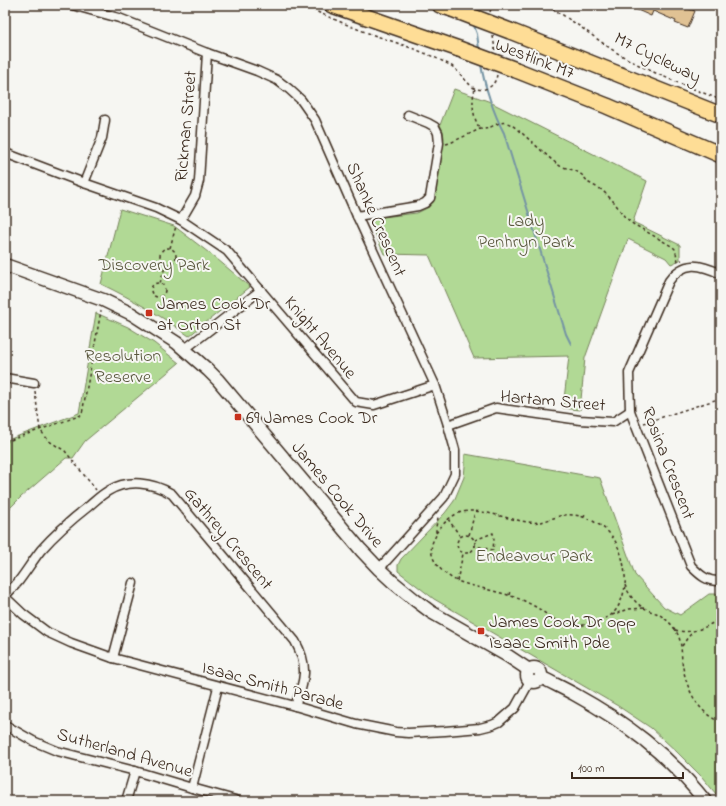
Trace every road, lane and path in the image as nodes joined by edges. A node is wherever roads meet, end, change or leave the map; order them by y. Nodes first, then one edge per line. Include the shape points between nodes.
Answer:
1 (72, 5) edge
2 (301, 5) edge
3 (332, 5) edge
4 (492, 5) edge
5 (547, 5) edge
6 (446, 7) edge
7 (490, 15) dead end
8 (492, 30) dead end
9 (495, 52) dead end
10 (207, 53) junction
11 (498, 73) dead end
12 (475, 89) junction
13 (721, 100) edge
14 (408, 115) dead end
15 (721, 115) edge
16 (105, 120) dead end
17 (480, 129) junction
18 (439, 143) junction
19 (5, 153) edge
20 (721, 156) edge
21 (84, 183) junction
22 (357, 216) junction
23 (179, 220) junction
24 (170, 248) junction
25 (166, 264) junction
26 (5, 265) edge
27 (685, 267) junction
28 (721, 274) edge
29 (160, 283) junction
30 (261, 290) junction
31 (101, 311) dead end
32 (185, 349) junction
33 (5, 378) edge
34 (34, 383) joint
35 (435, 385) junction
36 (721, 398) edge
37 (630, 411) junction
38 (448, 425) junction
39 (636, 426) junction
40 (40, 430) junction
41 (5, 442) edge
42 (101, 496) junction
43 (475, 512) junction
44 (585, 514) dead end
45 (438, 516) dead end
46 (584, 517) junction
47 (448, 519) junction
48 (436, 534) junction
49 (469, 535) junction
50 (461, 536) junction
51 (475, 540) junction
52 (475, 546) junction
53 (464, 553) junction
54 (379, 569) junction
55 (457, 581) junction
56 (721, 581) edge
57 (133, 583) dead end
58 (625, 585) junction
59 (510, 591) dead end
60 (509, 595) junction
61 (5, 596) edge
62 (645, 608) junction
63 (612, 614) junction
64 (721, 618) edge
65 (675, 630) junction
66 (693, 632) junction
67 (682, 646) junction
68 (113, 658) junction
69 (533, 676) junction
70 (218, 687) junction
71 (295, 706) junction
72 (721, 722) edge
73 (5, 725) edge
74 (135, 771) junction
75 (192, 788) junction
76 (126, 801) edge
77 (240, 801) edge
78 (705, 801) edge

1 - 10 street, Shanke Crescent via 119,18
2 - 12 path via 447,63
3 - 20 highway, Westlink M7, bridge via 516,70 607,106
4 - 7 path
5 - 13 path, M7 Cycleway via 625,57
6 - 15 highway, Westlink M7, bridge
8 - 9 path
10 - 22 street, Shanke Crescent via 277,80 301,100 315,120
10 - 23 street, Rickman Street via 199,181 195,196
11 - 12 path via 490,88
12 - 17 path via 472,101 476,123
14 - 18 street via 435,127
16 - 21 street via 102,138
17 - 18 path via 450,143
17 - 27 path via 501,122 510,124 560,166 576,171 589,183 602,190 633,224 673,247 678,261 682,260
18 - 22 street via 430,198 425,203
19 - 21 street, Knight Avenue
21 - 23 street, Knight Avenue via 156,208
22 - 35 street, Shanke Crescent
23 - 24 path
23 - 30 street, Knight Avenue via 227,251
24 - 25 path via 176,257 174,262
24 - 25 path via 160,254 160,259
25 - 29 path
26 - 32 street, James Cook Drive via 119,307 145,321
27 - 28 street via 701,266
27 - 37 street, Rosina Crescent via 678,270 669,281 629,373
29 - 29 path via 165,292 162,296 155,297 151,287
30 - 32 street
30 - 35 street, Knight Avenue via 356,402 374,405
31 - 40 path via 82,414
32 - 54 street, James Cook Drive via 218,380
33 - 34 street
34 - 40 path
35 - 38 street, Shanke Crescent
36 - 39 path
37 - 38 street, Hartam Street via 613,422 496,408
37 - 39 street, Rosina Crescent
38 - 54 street, Shanke Crescent via 455,450 455,474 444,497
39 - 56 street, Rosina Crescent via 691,566 703,578
40 - 41 path
40 - 42 path via 49,441 64,451
42 - 61 street, Gathrey Crescent via 65,525
42 - 71 street, Gathrey Crescent via 115,487 134,483 163,488 172,494 301,651 304,673
43 - 46 path via 531,522 547,521 565,515
43 - 47 path via 459,513
43 - 49 path
44 - 46 path
45 - 48 path
46 - 58 path via 612,536 622,559
47 - 48 path
47 - 50 path
48 - 55 path via 432,547 435,560 442,572
49 - 50 path
49 - 51 path
50 - 53 path via 457,547
51 - 52 path
51 - 52 path via 493,534 494,539 493,550
52 - 53 path via 471,552
53 - 55 path
54 - 69 street, James Cook Drive via 431,612 508,656
55 - 60 path
57 - 68 street
58 - 62 path via 631,596
58 - 63 path via 619,605
59 - 60 path
60 - 63 path via 529,603 566,625 584,625
61 - 68 street, Isaac Smith Parade via 47,632
62 - 63 path
62 - 65 path via 664,618
64 - 66 path
65 - 66 path
65 - 67 path
66 - 67 path
67 - 72 path via 685,677 694,699 709,716
68 - 70 street, Isaac Smith Parade
69 - 71 street, Isaac Smith Parade via 510,713 499,722 480,728 396,732 356,724
69 - 78 street, James Cook Drive via 573,693 628,727 682,774
70 - 71 street, Isaac Smith Parade
70 - 75 street
73 - 74 street, Sutherland Avenue via 33,741 58,751
74 - 75 street, Sutherland Avenue
74 - 76 street
75 - 77 street, Sutherland Avenue

